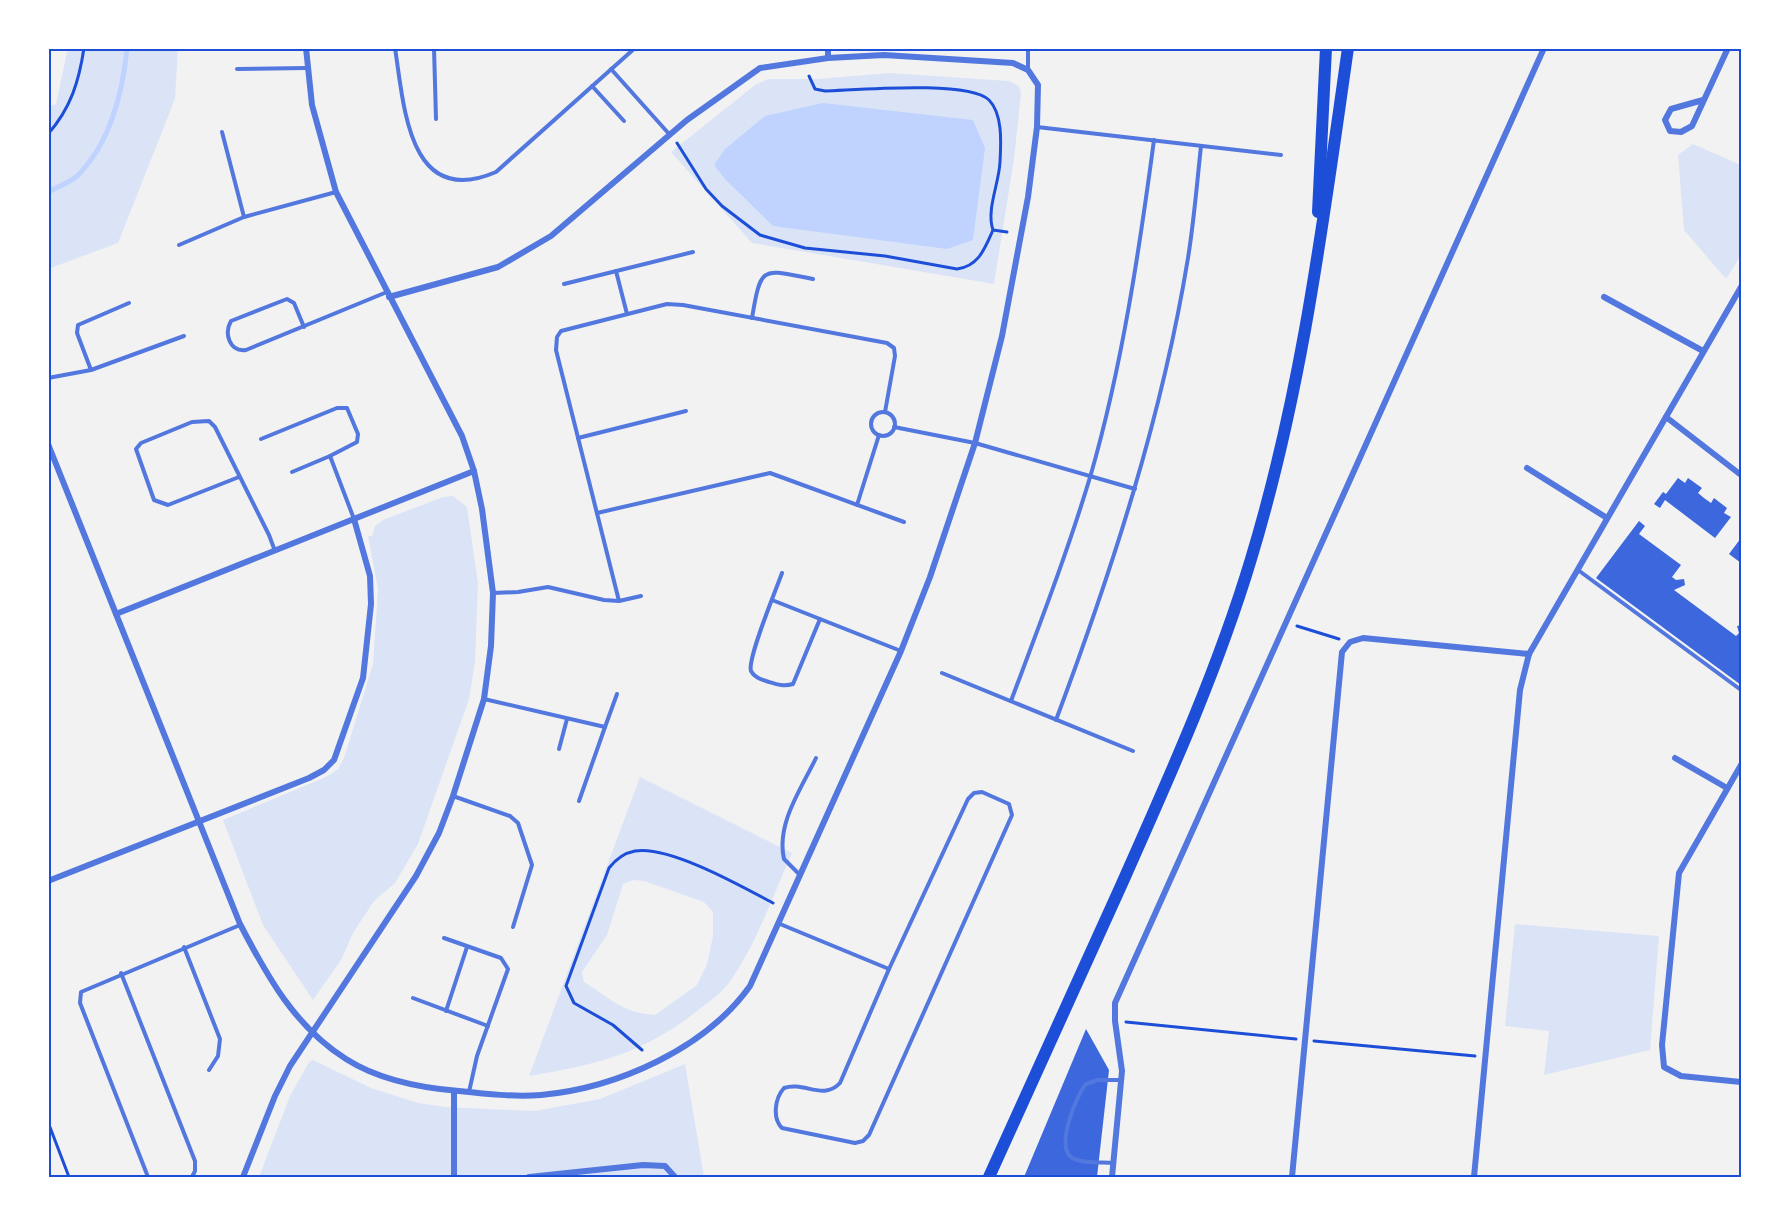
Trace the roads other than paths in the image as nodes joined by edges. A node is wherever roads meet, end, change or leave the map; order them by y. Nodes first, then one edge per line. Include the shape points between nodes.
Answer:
1 (306, 48) edge
2 (395, 48) edge
3 (434, 48) edge
4 (634, 48) edge
5 (828, 48) edge
6 (1028, 48) edge
7 (1326, 48) edge
8 (1348, 48) edge
9 (1544, 48) edge
10 (1728, 48) edge
11 (828, 58) junction
12 (307, 68) junction
13 (237, 69) dead end
14 (611, 69) junction
15 (1028, 70) junction
16 (592, 86) junction
17 (1702, 100) junction
18 (436, 119) dead end
19 (624, 121) dead end
20 (1037, 127) junction
21 (222, 132) dead end
22 (670, 135) junction
23 (1154, 140) junction
24 (1201, 146) junction
25 (1281, 154) dead end
26 (336, 192) junction
27 (244, 217) junction
28 (179, 245) dead end
29 (693, 252) dead end
30 (1317, 267) junction
31 (616, 271) junction
32 (813, 279) dead end
33 (564, 284) dead end
34 (1741, 287) edge
35 (388, 295) junction
36 (1604, 297) dead end
37 (129, 303) dead end
38 (627, 314) junction
39 (752, 318) junction
40 (304, 327) junction
41 (184, 336) dead end
42 (1703, 351) junction
43 (91, 370) junction
44 (48, 378) edge
45 (686, 411) dead end
46 (885, 412) junction
47 (1666, 417) junction
48 (894, 426) junction
49 (879, 435) junction
50 (578, 438) junction
51 (261, 439) dead end
52 (975, 443) junction
53 (48, 444) edge
54 (330, 456) junction
55 (1527, 468) dead end
56 (474, 471) junction
57 (292, 472) dead end
58 (1090, 475) junction
59 (1741, 475) edge
60 (239, 477) junction
61 (1135, 489) junction
62 (856, 505) junction
63 (597, 513) junction
64 (1606, 518) junction
65 (354, 519) junction
66 (904, 522) dead end
67 (275, 551) junction
68 (1578, 570) junction
69 (782, 573) dead end
70 (493, 592) junction
71 (641, 596) dead end
72 (772, 600) junction
73 (619, 601) junction
74 (116, 614) junction
75 (820, 619) junction
76 (901, 651) junction
77 (1529, 654) junction
78 (942, 673) dead end
79 (1741, 690) edge
80 (617, 694) dead end
81 (484, 699) junction
82 (1011, 701) junction
83 (567, 719) junction
84 (1056, 720) junction
85 (605, 727) junction
86 (559, 749) dead end
87 (1133, 751) dead end
88 (816, 758) dead end
89 (1675, 758) dead end
90 (1741, 765) edge
91 (1727, 788) junction
92 (453, 796) junction
93 (579, 801) dead end
94 (199, 821) junction
95 (801, 875) junction
96 (48, 881) edge
97 (240, 924) junction
98 (780, 924) junction
99 (513, 927) dead end
100 (444, 938) dead end
101 (184, 947) junction
102 (467, 947) junction
103 (889, 969) junction
104 (121, 974) junction
105 (413, 998) dead end
106 (446, 1011) junction
107 (488, 1026) junction
108 (312, 1032) junction
109 (209, 1070) dead end
110 (1121, 1080) junction
111 (1741, 1082) edge
112 (453, 1091) junction
113 (469, 1092) junction
114 (1113, 1163) junction
115 (148, 1177) edge
116 (192, 1177) edge
117 (243, 1177) edge
118 (454, 1177) edge
119 (529, 1177) edge
120 (675, 1177) edge
121 (989, 1177) edge
122 (1112, 1177) edge
123 (1292, 1177) edge
124 (1474, 1177) edge

1 - 12 street
2 - 16 lane via 416,150 439,173 462,179 496,172
3 - 18 lane
4 - 14 lane
5 - 11 street
6 - 15 lane
7 - 30 main road
8 - 30 main road
9 - 110 street via 1116,1003 1114,1021
10 - 17 street
11 - 15 street via 884,55 1013,63
11 - 22 street via 760,68
12 - 13 lane
12 - 26 street via 316,124
14 - 16 lane
14 - 22 lane
15 - 20 street via 1039,92
16 - 19 lane
17 - 17 street via 1671,109 1665,120 1670,131 1688,130
20 - 23 lane
20 - 52 street via 1002,336
21 - 27 lane
22 - 35 street via 551,236 509,262 488,271
23 - 24 lane
23 - 58 lane via 1117,369
24 - 25 lane
24 - 61 lane via 1188,258
26 - 27 lane
26 - 35 street
27 - 28 lane
29 - 31 lane
30 - 121 main road via 1284,436 1251,560 1226,632 1161,796
31 - 33 lane
31 - 38 lane
32 - 39 lane via 776,272 762,276
34 - 42 street
35 - 40 lane
35 - 56 street via 462,436
36 - 42 street
37 - 43 lane via 78,325 77,333
38 - 39 lane via 675,304
38 - 50 lane via 566,328 557,337 556,350
39 - 46 lane via 891,345 895,356
40 - 40 lane via 239,351 231,345 227,332 231,321 287,299 294,303
41 - 43 lane
42 - 47 street
43 - 44 lane
45 - 50 lane
46 - 48 lane via 892,417
46 - 49 lane via 871,421
47 - 59 street
47 - 64 street
48 - 49 lane via 888,434
48 - 52 lane
49 - 62 lane
50 - 63 lane
51 - 54 lane via 337,408 347,408 358,434 357,442
52 - 58 lane
52 - 76 street
53 - 74 street
54 - 57 lane
54 - 65 lane
55 - 64 street
56 - 65 street
56 - 70 street
58 - 61 lane
58 - 82 lane
60 - 60 lane via 162,505 154,500 136,449 141,443 192,422 209,421
60 - 67 lane
61 - 84 lane via 1100,604
62 - 63 lane via 770,473
62 - 66 lane
63 - 73 lane
64 - 68 street
65 - 67 street
65 - 94 street via 370,576 370,626 363,678 334,760 309,778
67 - 74 street
68 - 77 street
68 - 79 lane
69 - 72 lane
70 - 73 lane via 548,587
70 - 81 street
71 - 73 lane
72 - 75 lane
72 - 75 lane via 750,661 752,674 758,679 785,687 793,684
74 - 94 street
75 - 76 lane
76 - 95 street
77 - 123 street via 1363,638 1350,642 1342,652
77 - 124 street via 1520,690
78 - 82 lane
80 - 85 lane
81 - 83 lane
81 - 92 street
82 - 84 lane
83 - 85 lane
83 - 86 lane
84 - 87 lane
85 - 93 lane
88 - 95 lane via 786,819 782,836 784,860
89 - 91 street
90 - 91 street
91 - 111 street via 1684,860 1676,884 1662,1061 1668,1071 1681,1076
92 - 99 lane via 510,816 518,823 532,865
92 - 108 street via 416,876
94 - 96 street
94 - 97 street
95 - 98 street
97 - 101 lane
97 - 108 street via 280,994
98 - 103 lane
98 - 113 street via 742,998 710,1027 674,1051 618,1076 555,1093 527,1096
100 - 102 lane
101 - 104 lane
101 - 109 lane via 220,1039 218,1056
102 - 106 lane
102 - 107 lane via 501,958 508,969
103 - 103 lane via 968,799 982,792 1009,804 1012,816 869,1135 855,1143 782,1128 775,1114 784,1088 825,1092 840,1083
104 - 115 lane via 87,988 79,998
104 - 116 lane via 195,1161
105 - 106 lane
106 - 107 lane
107 - 113 lane
108 - 112 street via 327,1047 362,1067 414,1086
108 - 117 street via 275,1096
110 - 114 street
110 - 114 lane via 1086,1084 1064,1137 1074,1159
112 - 113 street
112 - 118 street
114 - 122 street
119 - 120 street via 643,1165 665,1167

